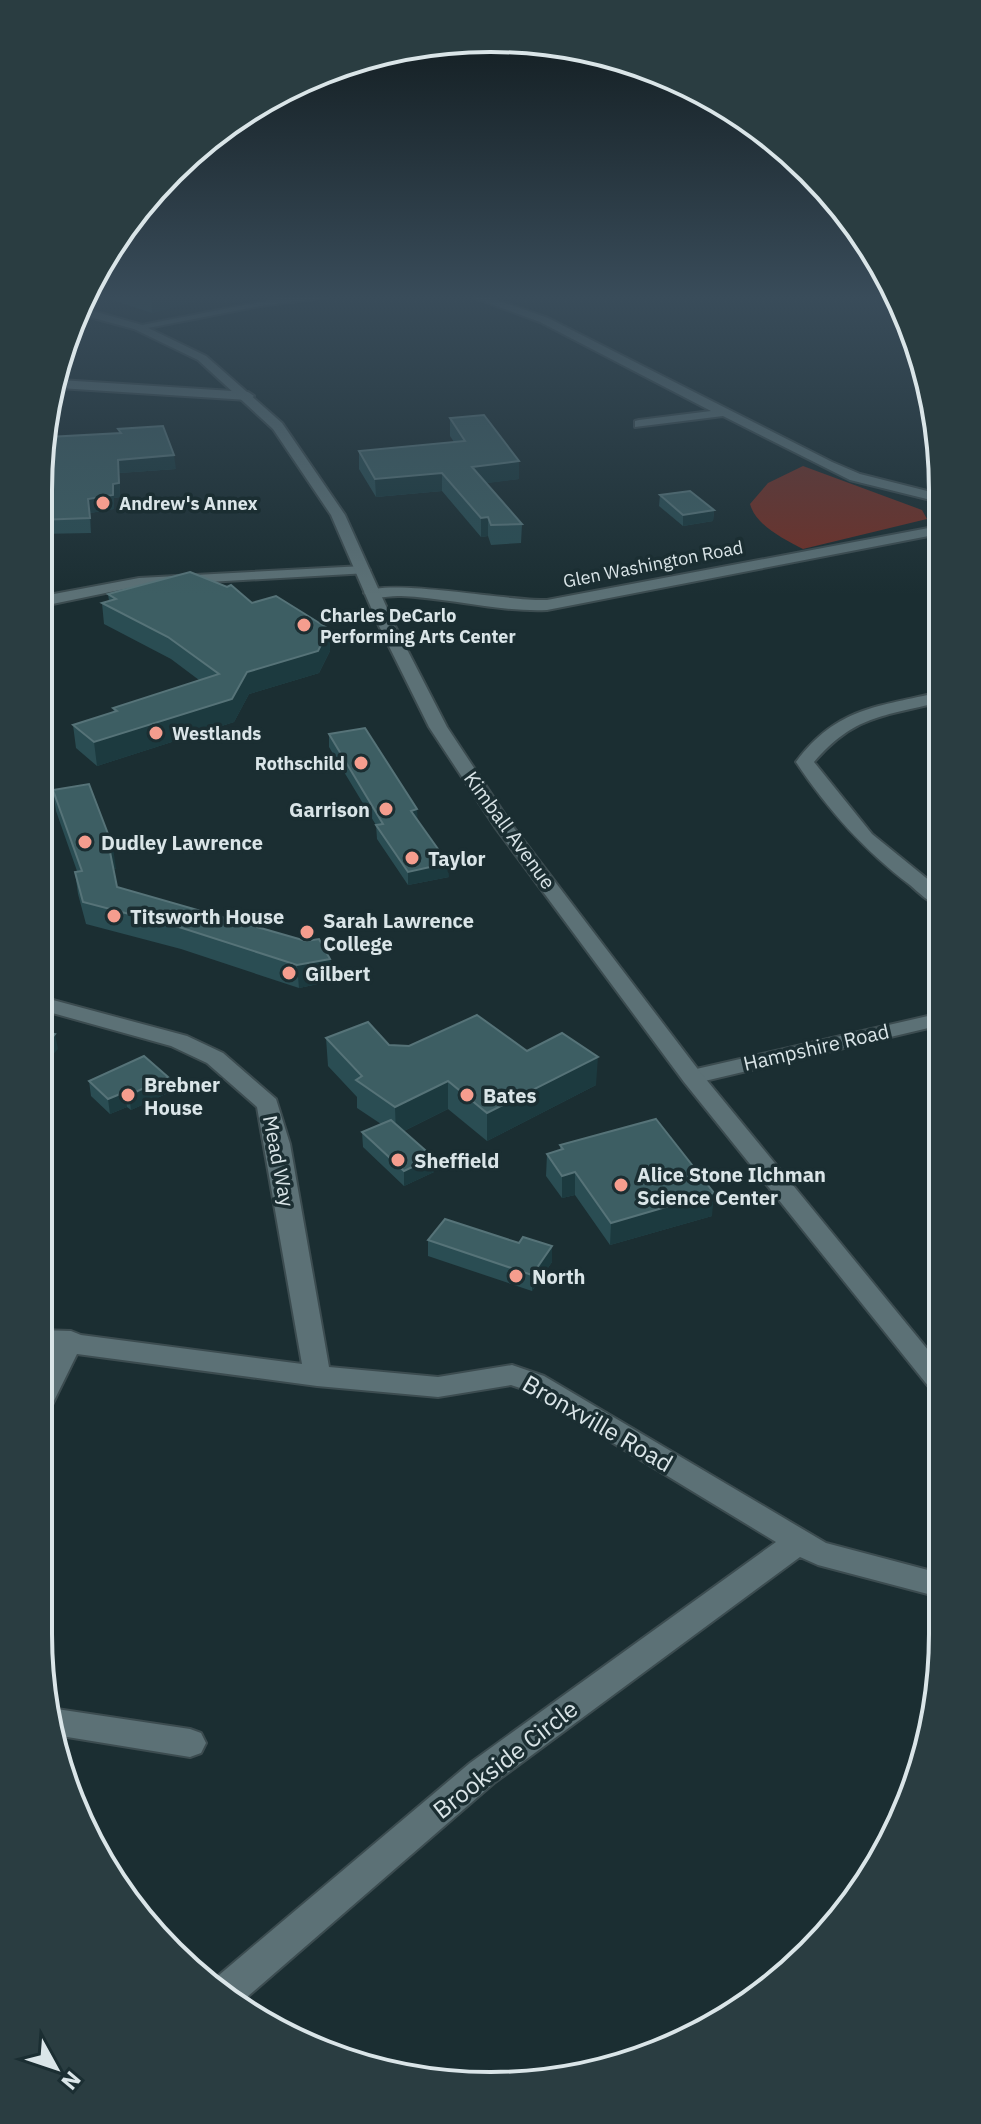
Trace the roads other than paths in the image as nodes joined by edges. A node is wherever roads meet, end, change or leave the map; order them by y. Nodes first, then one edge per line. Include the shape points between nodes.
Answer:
1 (248, 396) edge
2 (689, 396) edge
3 (721, 413) junction
4 (639, 424) dead end
5 (929, 496) edge
6 (929, 532) edge
7 (363, 570) junction
8 (372, 593) junction
9 (52, 599) edge
10 (929, 700) edge
11 (929, 891) edge
12 (52, 1006) edge
13 (929, 1022) edge
14 (692, 1077) junction
15 (52, 1335) edge
16 (929, 1369) edge
17 (317, 1376) junction
18 (798, 1542) junction
19 (929, 1582) edge
20 (61, 1722) edge
21 (190, 1743) dead end
22 (232, 1987) edge

1 - 7 street, Kimball Avenue via 278,426 317,481
2 - 3 street
3 - 4 street
3 - 5 street via 855,477
6 - 8 street, Glen Washington Road via 547,605
7 - 8 street, Kimball Avenue
7 - 9 street via 139,582
8 - 14 street, Kimball Avenue via 438,727 504,827
10 - 11 street via 854,719 831,732 805,762 830,801 874,849
12 - 17 street, Mead Way via 179,1041 215,1058 268,1104
13 - 14 street, Hampshire Road
14 - 16 street, Kimball Avenue
15 - 17 street, Bronxville Road
17 - 18 street, Bronxville Road via 438,1387 512,1375 535,1383
18 - 19 street, Bronxville Road via 818,1553
18 - 22 street, Brookside Circle via 482,1773
20 - 21 street

